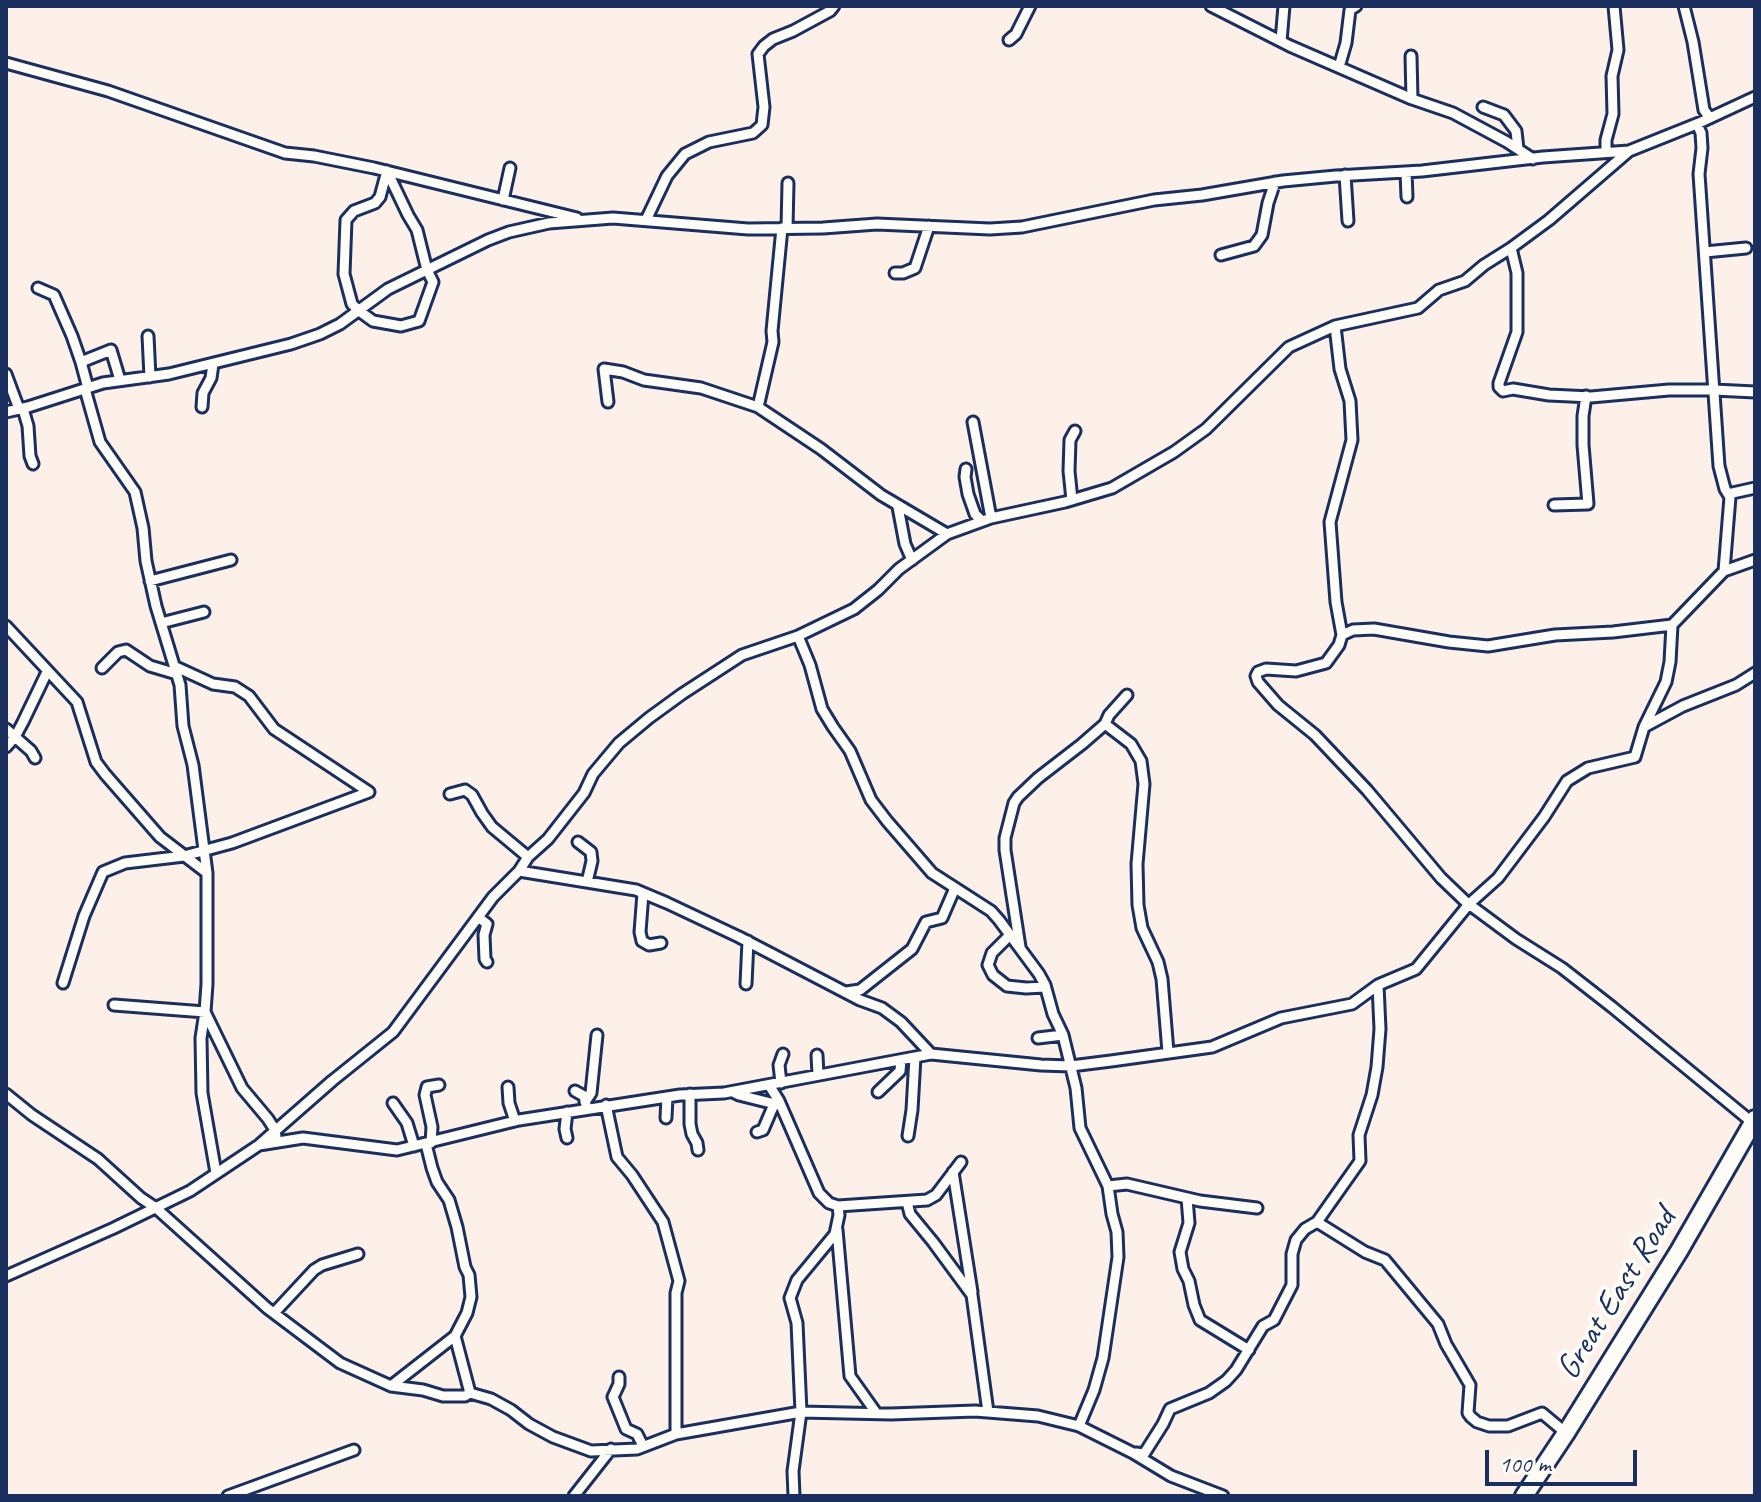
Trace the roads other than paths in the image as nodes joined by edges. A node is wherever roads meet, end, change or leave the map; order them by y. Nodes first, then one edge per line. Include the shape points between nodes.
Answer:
1 (834, 6) edge
2 (1030, 6) edge
3 (1211, 6) edge
4 (1284, 6) edge
5 (1356, 6) edge
6 (1614, 6) edge
7 (1684, 6) edge
8 (1009, 40) dead end
9 (1281, 41) junction
10 (1411, 56) dead end
11 (6, 63) edge
12 (1339, 67) junction
13 (1755, 97) edge
14 (1412, 99) junction
15 (1483, 107) dead end
16 (1710, 118) junction
17 (1697, 124) junction
18 (1518, 149) junction
19 (1629, 151) junction
20 (1606, 152) junction
21 (1533, 159) junction
22 (510, 168) dead end
23 (387, 171) junction
24 (1406, 172) junction
25 (1345, 175) junction
26 (1275, 182) junction
27 (788, 183) dead end
28 (1407, 197) dead end
29 (503, 200) junction
30 (584, 220) junction
31 (646, 220) junction
32 (1348, 221) dead end
33 (929, 226) junction
34 (785, 228) junction
35 (1511, 248) junction
36 (1746, 248) dead end
37 (1705, 252) junction
38 (1221, 255) dead end
39 (427, 270) junction
40 (895, 273) dead end
41 (38, 288) dead end
42 (358, 310) junction
43 (1335, 326) junction
44 (148, 336) dead end
45 (81, 362) junction
46 (213, 364) junction
47 (6, 374) edge
48 (150, 377) junction
49 (120, 380) junction
50 (87, 388) junction
51 (1714, 390) junction
52 (1755, 392) edge
53 (1586, 396) junction
54 (608, 402) dead end
55 (202, 407) dead end
56 (758, 407) junction
57 (21, 409) junction
58 (6, 412) edge
59 (973, 422) dead end
60 (1075, 431) dead end
61 (33, 464) dead end
62 (966, 469) dead end
63 (1755, 488) edge
64 (1728, 494) junction
65 (1072, 500) junction
66 (1554, 505) dead end
67 (898, 507) junction
68 (987, 520) junction
69 (947, 534) junction
70 (231, 560) dead end
71 (912, 560) junction
72 (1755, 560) edge
73 (1724, 571) junction
74 (150, 581) junction
75 (204, 612) dead end
76 (161, 623) junction
77 (1672, 625) junction
78 (6, 626) edge
79 (1342, 635) junction
80 (798, 636) junction
81 (102, 668) dead end
82 (176, 670) junction
83 (47, 672) junction
84 (1755, 673) edge
85 (1127, 695) dead end
86 (1105, 724) junction
87 (1644, 727) junction
88 (6, 729) edge
89 (15, 737) junction
90 (6, 747) edge
91 (35, 758) dead end
92 (450, 794) dead end
93 (578, 842) dead end
94 (204, 849) junction
95 (184, 856) junction
96 (528, 857) junction
97 (519, 871) junction
98 (207, 873) junction
99 (587, 882) junction
100 (955, 888) junction
101 (643, 893) junction
102 (1469, 904) junction
103 (478, 917) junction
104 (1010, 935) junction
105 (748, 941) junction
106 (661, 943) dead end
107 (1020, 947) junction
108 (487, 962) dead end
109 (63, 983) dead end
110 (746, 984) dead end
111 (1378, 985) junction
112 (1045, 987) junction
113 (846, 992) junction
114 (114, 1005) dead end
115 (205, 1012) junction
116 (597, 1035) dead end
117 (1063, 1035) junction
118 (1038, 1038) dead end
119 (1168, 1052) junction
120 (783, 1054) dead end
121 (931, 1054) junction
122 (817, 1055) dead end
123 (915, 1057) junction
124 (901, 1060) junction
125 (1071, 1066) junction
126 (818, 1075) junction
127 (781, 1083) junction
128 (439, 1085) dead end
129 (769, 1085) junction
130 (508, 1087) dead end
131 (575, 1091) dead end
132 (733, 1092) junction
133 (878, 1092) dead end
134 (6, 1094) edge
135 (690, 1094) junction
136 (667, 1097) junction
137 (777, 1102) junction
138 (393, 1103) dead end
139 (586, 1105) junction
140 (606, 1105) junction
141 (567, 1112) junction
142 (666, 1118) dead end
143 (515, 1121) junction
144 (1754, 1121) edge
145 (275, 1131) junction
146 (757, 1132) dead end
147 (908, 1136) dead end
148 (567, 1138) dead end
149 (276, 1143) junction
150 (428, 1143) junction
151 (259, 1145) junction
152 (414, 1146) junction
153 (698, 1150) dead end
154 (961, 1162) dead end
155 (953, 1172) junction
156 (216, 1173) junction
157 (1108, 1186) junction
158 (936, 1195) junction
159 (957, 1195) junction
160 (1187, 1198) junction
161 (907, 1202) junction
162 (838, 1206) junction
163 (156, 1208) junction
164 (1257, 1208) dead end
165 (1317, 1222) junction
166 (837, 1224) junction
167 (358, 1254) dead end
168 (9, 1273) edge
169 (972, 1295) junction
170 (274, 1313) junction
171 (455, 1336) junction
172 (1249, 1350) junction
173 (619, 1377) dead end
174 (391, 1386) junction
175 (470, 1393) junction
176 (801, 1412) junction
177 (988, 1412) junction
178 (877, 1414) junction
179 (1079, 1426) junction
180 (1566, 1433) junction
181 (676, 1434) junction
182 (643, 1446) junction
183 (611, 1449) junction
184 (354, 1450) dead end
185 (1133, 1453) junction
186 (228, 1496) edge
187 (574, 1496) edge
188 (794, 1496) edge
189 (1223, 1496) edge
190 (1524, 1496) edge

1 - 31 street via 764,46 758,54 762,125 753,133 709,142 685,154 667,176
2 - 8 street
3 - 9 street
4 - 9 street
5 - 12 street via 1350,10
6 - 20 street via 1618,50
7 - 16 street via 1704,110
9 - 12 street
10 - 14 street
11 - 23 street via 108,91 285,153
12 - 14 street
13 - 16 street
14 - 18 street via 1453,113
15 - 18 street via 1504,115 1516,131
16 - 17 street
17 - 19 street
17 - 37 street
18 - 21 street
19 - 20 street
19 - 35 street
20 - 21 street
21 - 24 street
22 - 29 street
23 - 29 street
23 - 39 street via 417,230
23 - 42 street via 375,203 346,220 344,274
24 - 25 street
24 - 28 street
25 - 26 street
25 - 32 street
26 - 33 street via 1022,227
26 - 38 street via 1262,235 1254,246
27 - 34 street
29 - 30 street
30 - 31 street
30 - 39 street via 509,232
31 - 34 street
33 - 34 street
33 - 40 street via 915,268
34 - 56 street via 773,342
35 - 43 street via 1418,308
35 - 53 street via 1517,273 1517,332 1499,387
36 - 37 street
37 - 51 street
39 - 42 street
39 - 42 street via 433,282 419,321 384,323
41 - 45 street via 54,295
42 - 46 street via 320,334
43 - 65 street via 1289,347 1206,429 1174,452 1112,488
43 - 79 street via 1352,440 1330,522
44 - 48 street
45 - 49 street via 111,350
45 - 50 street
46 - 48 street
46 - 55 street
47 - 57 street
48 - 49 street
49 - 50 street
50 - 57 street
50 - 74 street via 100,442 135,492
51 - 52 street
51 - 53 street
51 - 64 street via 1719,466
53 - 66 street via 1588,504
54 - 56 street via 604,369 701,388
56 - 67 street
57 - 58 street
57 - 61 street
59 - 68 street
60 - 65 street via 1070,440
62 - 68 street via 975,514
63 - 64 street
64 - 73 street
65 - 68 street
67 - 69 street
67 - 71 street
68 - 69 street
69 - 71 street
70 - 74 street
71 - 80 street via 854,609
72 - 73 street
73 - 77 street
74 - 76 street
75 - 76 street
76 - 82 street
77 - 79 street via 1488,646 1374,629
77 - 87 street via 1666,682
78 - 83 street
79 - 102 street via 1326,663 1296,671 1266,669 1258,672 1258,682 1315,735
80 - 96 street via 742,655 649,718 619,743 548,839
80 - 100 street via 822,709 850,751 871,800 919,860
81 - 82 street via 126,650 150,666
82 - 94 street
82 - 94 street via 235,687 249,696 274,729 369,792
83 - 89 street
83 - 95 street via 77,702 96,762 160,837
84 - 87 street
85 - 86 street
86 - 107 street via 1014,803 1005,850
86 - 119 street via 1131,744 1141,761 1138,905 1162,979
87 - 102 street via 1635,757 1588,768 1567,781 1498,878
88 - 89 street
89 - 90 street
89 - 91 street
92 - 96 street via 465,790 472,795 492,827
93 - 99 street via 591,852
94 - 95 street
94 - 98 street
95 - 98 street
95 - 109 street via 125,863 103,872
96 - 97 street
97 - 99 street
97 - 103 street
98 - 115 street
99 - 101 street
100 - 104 street via 991,911
100 - 113 street via 942,918 926,922 912,949 860,990
101 - 105 street
101 - 106 street via 642,941
102 - 111 street via 1416,969
102 - 144 street via 1562,968
103 - 108 street via 487,924
103 - 145 street via 393,1032
104 - 107 street
104 - 112 street via 992,953 988,965 993,975 1007,986
105 - 110 street
105 - 113 street
107 - 112 street
111 - 119 street via 1352,1004 1281,1018 1212,1047
111 - 165 street via 1377,1067 1359,1135 1360,1161
112 - 117 street
113 - 121 street via 882,1008
114 - 115 street
115 - 145 street via 242,1088
115 - 156 street via 202,1093
116 - 139 street
117 - 118 street
117 - 125 street
119 - 125 street
120 - 127 street
121 - 123 street
121 - 125 street
122 - 126 street
123 - 124 street
123 - 147 street
124 - 126 street
124 - 133 street via 900,1071
125 - 157 street via 1080,1128
126 - 127 street
127 - 129 street
128 - 150 street via 427,1087 425,1095 432,1127
129 - 132 street
129 - 137 street
130 - 143 street
131 - 139 street
132 - 135 street
132 - 137 street
134 - 163 street
135 - 136 street
135 - 153 street
136 - 140 street
136 - 142 street
137 - 146 street
137 - 162 street via 819,1193
138 - 152 street
139 - 140 street
139 - 141 street
140 - 181 street via 617,1157 663,1222 679,1281
141 - 143 street
141 - 148 street
143 - 150 street
144 - 180 highway, Great East Road
145 - 149 street
145 - 151 street
149 - 151 street
149 - 152 street via 303,1138 397,1150
150 - 152 street
150 - 171 street via 469,1275 471,1297
151 - 156 street
154 - 155 street
155 - 158 street
155 - 159 street
156 - 163 street
157 - 160 street via 1127,1184
157 - 179 street via 1118,1257 1103,1358
158 - 159 street
158 - 161 street
159 - 169 street
160 - 164 street
160 - 172 street via 1189,1223 1180,1252 1200,1320
161 - 162 street
161 - 169 street via 910,1214
162 - 166 street
163 - 168 street
163 - 170 street
165 - 172 street via 1296,1240 1292,1285 1274,1320 1263,1326
165 - 180 street via 1385,1260 1438,1324 1470,1385 1471,1417 1489,1426 1508,1426 1542,1413
166 - 176 street via 790,1298 797,1323
166 - 178 street via 850,1376
167 - 170 street via 314,1270
169 - 177 street
170 - 174 street via 340,1363
171 - 174 street
171 - 175 street
172 - 185 street via 1226,1381 1170,1409 1144,1454
173 - 182 street via 613,1397 626,1429 637,1434
174 - 175 street via 443,1396
175 - 183 street via 491,1399 553,1437 591,1451
176 - 178 street
176 - 181 street
176 - 188 street
177 - 178 street
177 - 179 street
179 - 185 street
180 - 190 highway, Great East Road
181 - 182 street
182 - 183 street
183 - 187 street
184 - 186 street
185 - 189 street via 1171,1476

